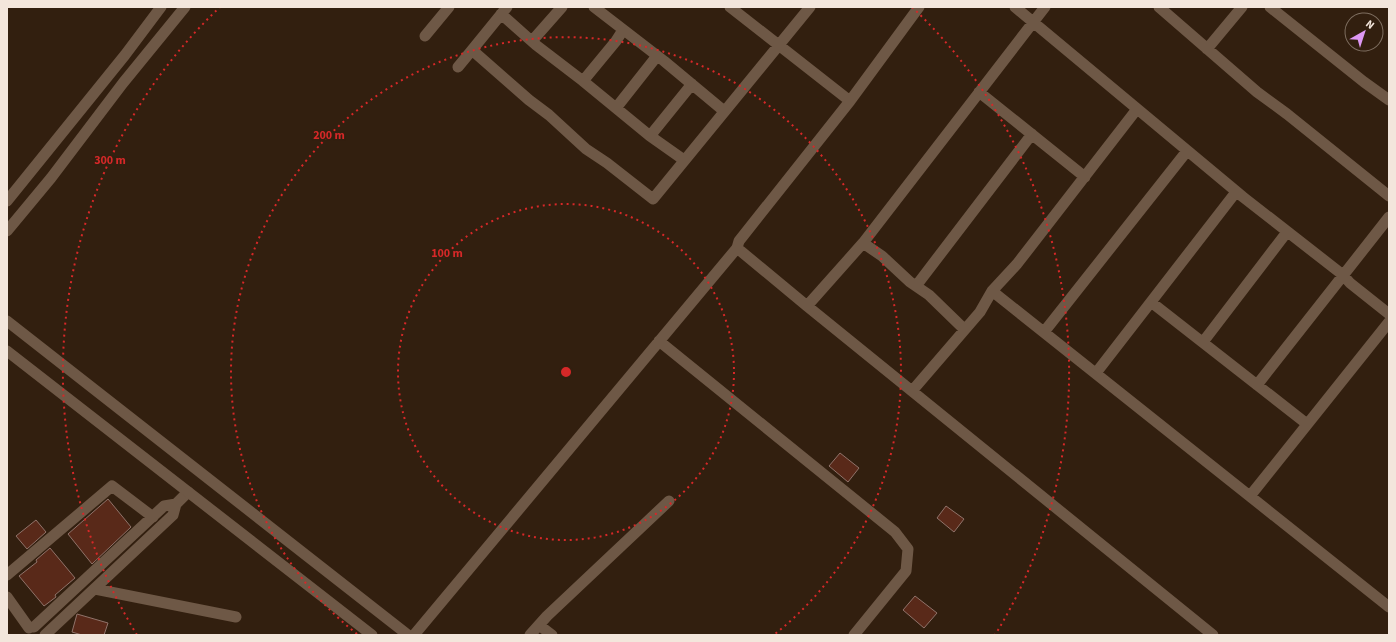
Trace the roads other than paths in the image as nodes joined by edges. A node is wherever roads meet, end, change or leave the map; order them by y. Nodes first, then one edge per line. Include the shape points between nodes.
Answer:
1 (161, 7) edge
2 (185, 7) edge
3 (449, 7) edge
4 (562, 7) edge
5 (594, 7) edge
6 (730, 7) edge
7 (810, 7) edge
8 (919, 7) edge
9 (1015, 7) edge
10 (1045, 7) edge
11 (1159, 7) edge
12 (1242, 7) edge
13 (1270, 7) edge
14 (504, 10) edge
15 (1033, 22) junction
16 (623, 30) junction
17 (425, 36) dead end
18 (532, 41) junction
19 (778, 45) junction
20 (1207, 49) junction
21 (472, 50) junction
22 (657, 56) junction
23 (458, 67) dead end
24 (583, 81) junction
25 (692, 84) junction
26 (979, 92) junction
27 (1389, 100) edge
28 (850, 101) junction
29 (616, 108) junction
30 (1137, 109) junction
31 (724, 111) junction
32 (1032, 134) junction
33 (650, 136) junction
34 (1187, 150) junction
35 (684, 160) junction
36 (1086, 177) junction
37 (1236, 192) junction
38 (1389, 196) edge
39 (7, 201) edge
40 (1389, 216) edge
41 (7, 231) edge
42 (1287, 232) junction
43 (863, 243) junction
44 (736, 248) junction
45 (1343, 275) junction
46 (916, 286) junction
47 (992, 291) junction
48 (1151, 302) junction
49 (807, 306) junction
50 (1389, 314) edge
51 (7, 321) edge
52 (1389, 322) edge
53 (964, 329) junction
54 (1044, 332) junction
55 (659, 340) junction
56 (1203, 342) junction
57 (7, 351) edge
58 (1096, 373) junction
59 (1257, 385) junction
60 (912, 391) junction
61 (1307, 424) junction
62 (188, 492) junction
63 (1250, 496) junction
64 (669, 501) dead end
65 (174, 510) junction
66 (153, 517) junction
67 (7, 574) edge
68 (95, 589) junction
69 (7, 597) edge
70 (1389, 607) edge
71 (236, 617) dead end
72 (539, 625) junction
73 (35, 632) edge
74 (372, 635) edge
75 (408, 635) edge
76 (414, 635) edge
77 (530, 635) edge
78 (552, 635) edge
79 (854, 635) edge
80 (1213, 635) edge

1 - 39 street via 126,55
2 - 41 street
3 - 17 street
4 - 18 street
5 - 16 street
6 - 19 street
7 - 19 street
8 - 28 street
9 - 15 street
10 - 15 street
11 - 20 street
12 - 20 street
13 - 27 street
14 - 18 street
14 - 21 street
15 - 26 street
15 - 30 street
16 - 22 street
16 - 24 street
18 - 24 street
19 - 28 street
19 - 31 street
20 - 38 street via 1257,92
21 - 23 street
21 - 35 street via 586,149 653,198
22 - 25 street
22 - 29 street
24 - 29 street
25 - 31 street
25 - 33 street
26 - 32 street
26 - 43 street
28 - 44 street via 739,240
29 - 33 street
30 - 34 street
30 - 36 street
31 - 35 street
32 - 36 street
32 - 46 street
33 - 35 street
34 - 37 street
34 - 54 street
36 - 47 street via 1017,264
37 - 42 street
37 - 48 street
40 - 45 street
42 - 45 street
42 - 56 street
43 - 46 street
43 - 49 street
44 - 49 street
44 - 55 street
45 - 50 street
45 - 59 street
46 - 53 street
47 - 53 street via 980,312
47 - 54 street
48 - 56 street
48 - 58 street
49 - 60 street
51 - 75 street
52 - 61 street
53 - 60 street
54 - 58 street
55 - 76 street
55 - 79 street via 895,532 908,549 906,571
56 - 59 street
57 - 62 street
58 - 63 street
59 - 61 street
60 - 80 street
61 - 63 street
62 - 65 street
62 - 74 street
63 - 70 street
64 - 72 street
65 - 66 street via 164,506
65 - 68 street
66 - 67 street via 112,486
66 - 73 street
68 - 71 street
68 - 73 street
69 - 73 street
72 - 77 street
72 - 78 street

